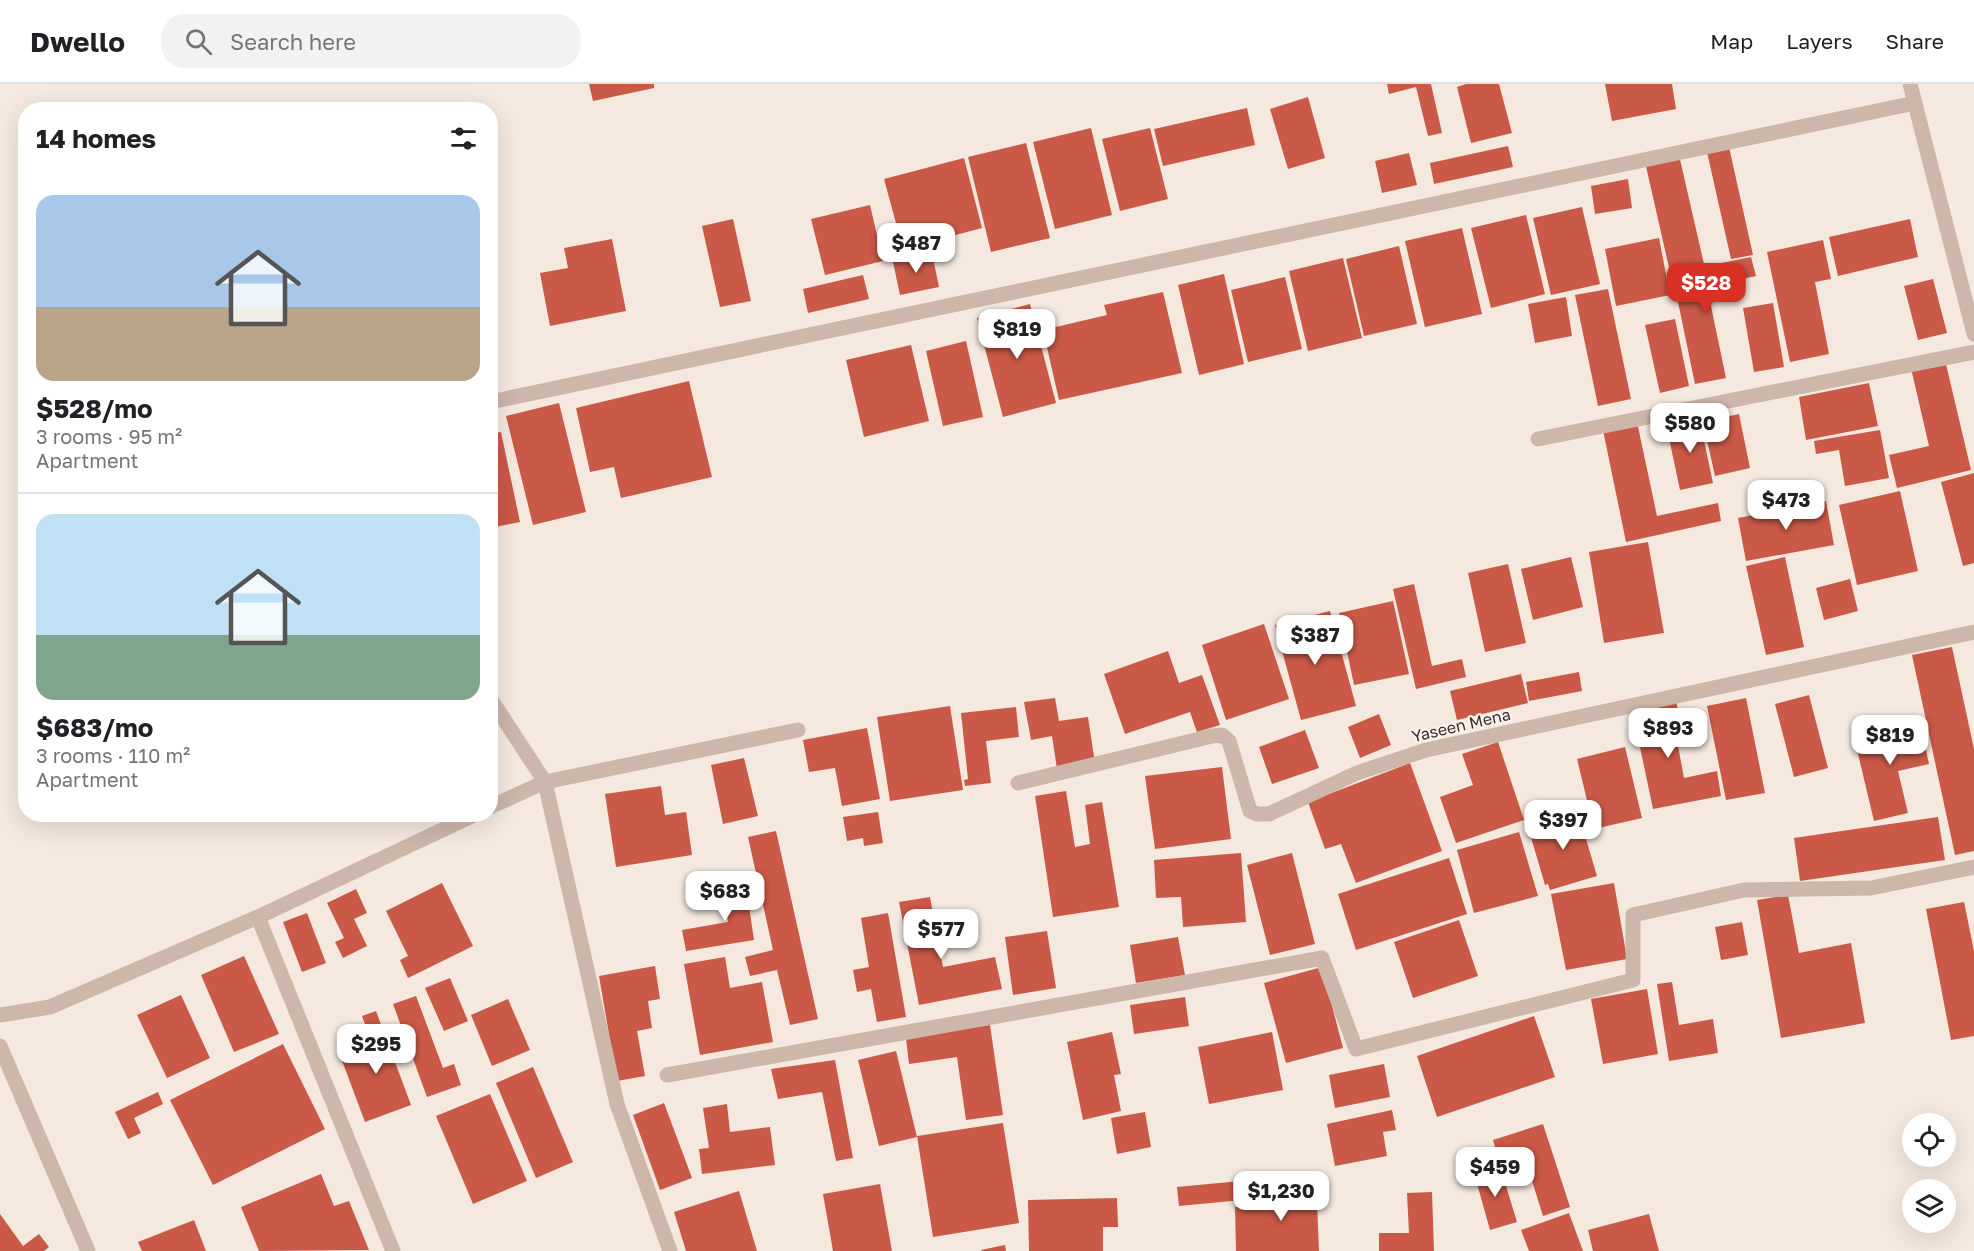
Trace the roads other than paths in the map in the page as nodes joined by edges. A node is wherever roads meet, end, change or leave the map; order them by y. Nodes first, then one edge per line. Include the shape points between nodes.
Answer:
1 (1910, 84) edge
2 (1915, 103) junction
3 (1974, 334) edge
4 (1974, 352) edge
5 (498, 400) edge
6 (1538, 439) dead end
7 (1974, 632) edge
8 (498, 710) edge
9 (798, 730) dead end
10 (544, 782) junction
11 (1018, 783) dead end
12 (498, 803) edge
13 (459, 822) edge
14 (1974, 867) edge
15 (258, 917) junction
16 (0, 1016) edge
17 (0, 1046) edge
18 (668, 1075) dead end
19 (88, 1251) edge
20 (393, 1251) edge
21 (670, 1251) edge

1 - 2 street
2 - 3 street
2 - 5 street
4 - 6 street
7 - 11 street, Yaseen Mena via 1426,750 1358,773 1269,814 1250,811 1229,741 1222,735
8 - 10 street
9 - 10 street
10 - 12 street
10 - 21 street via 617,1104
13 - 15 street
14 - 18 street via 1871,888 1744,890 1633,915 1633,980 1356,1049 1322,958
15 - 16 street via 50,1007
15 - 20 street
17 - 19 street

